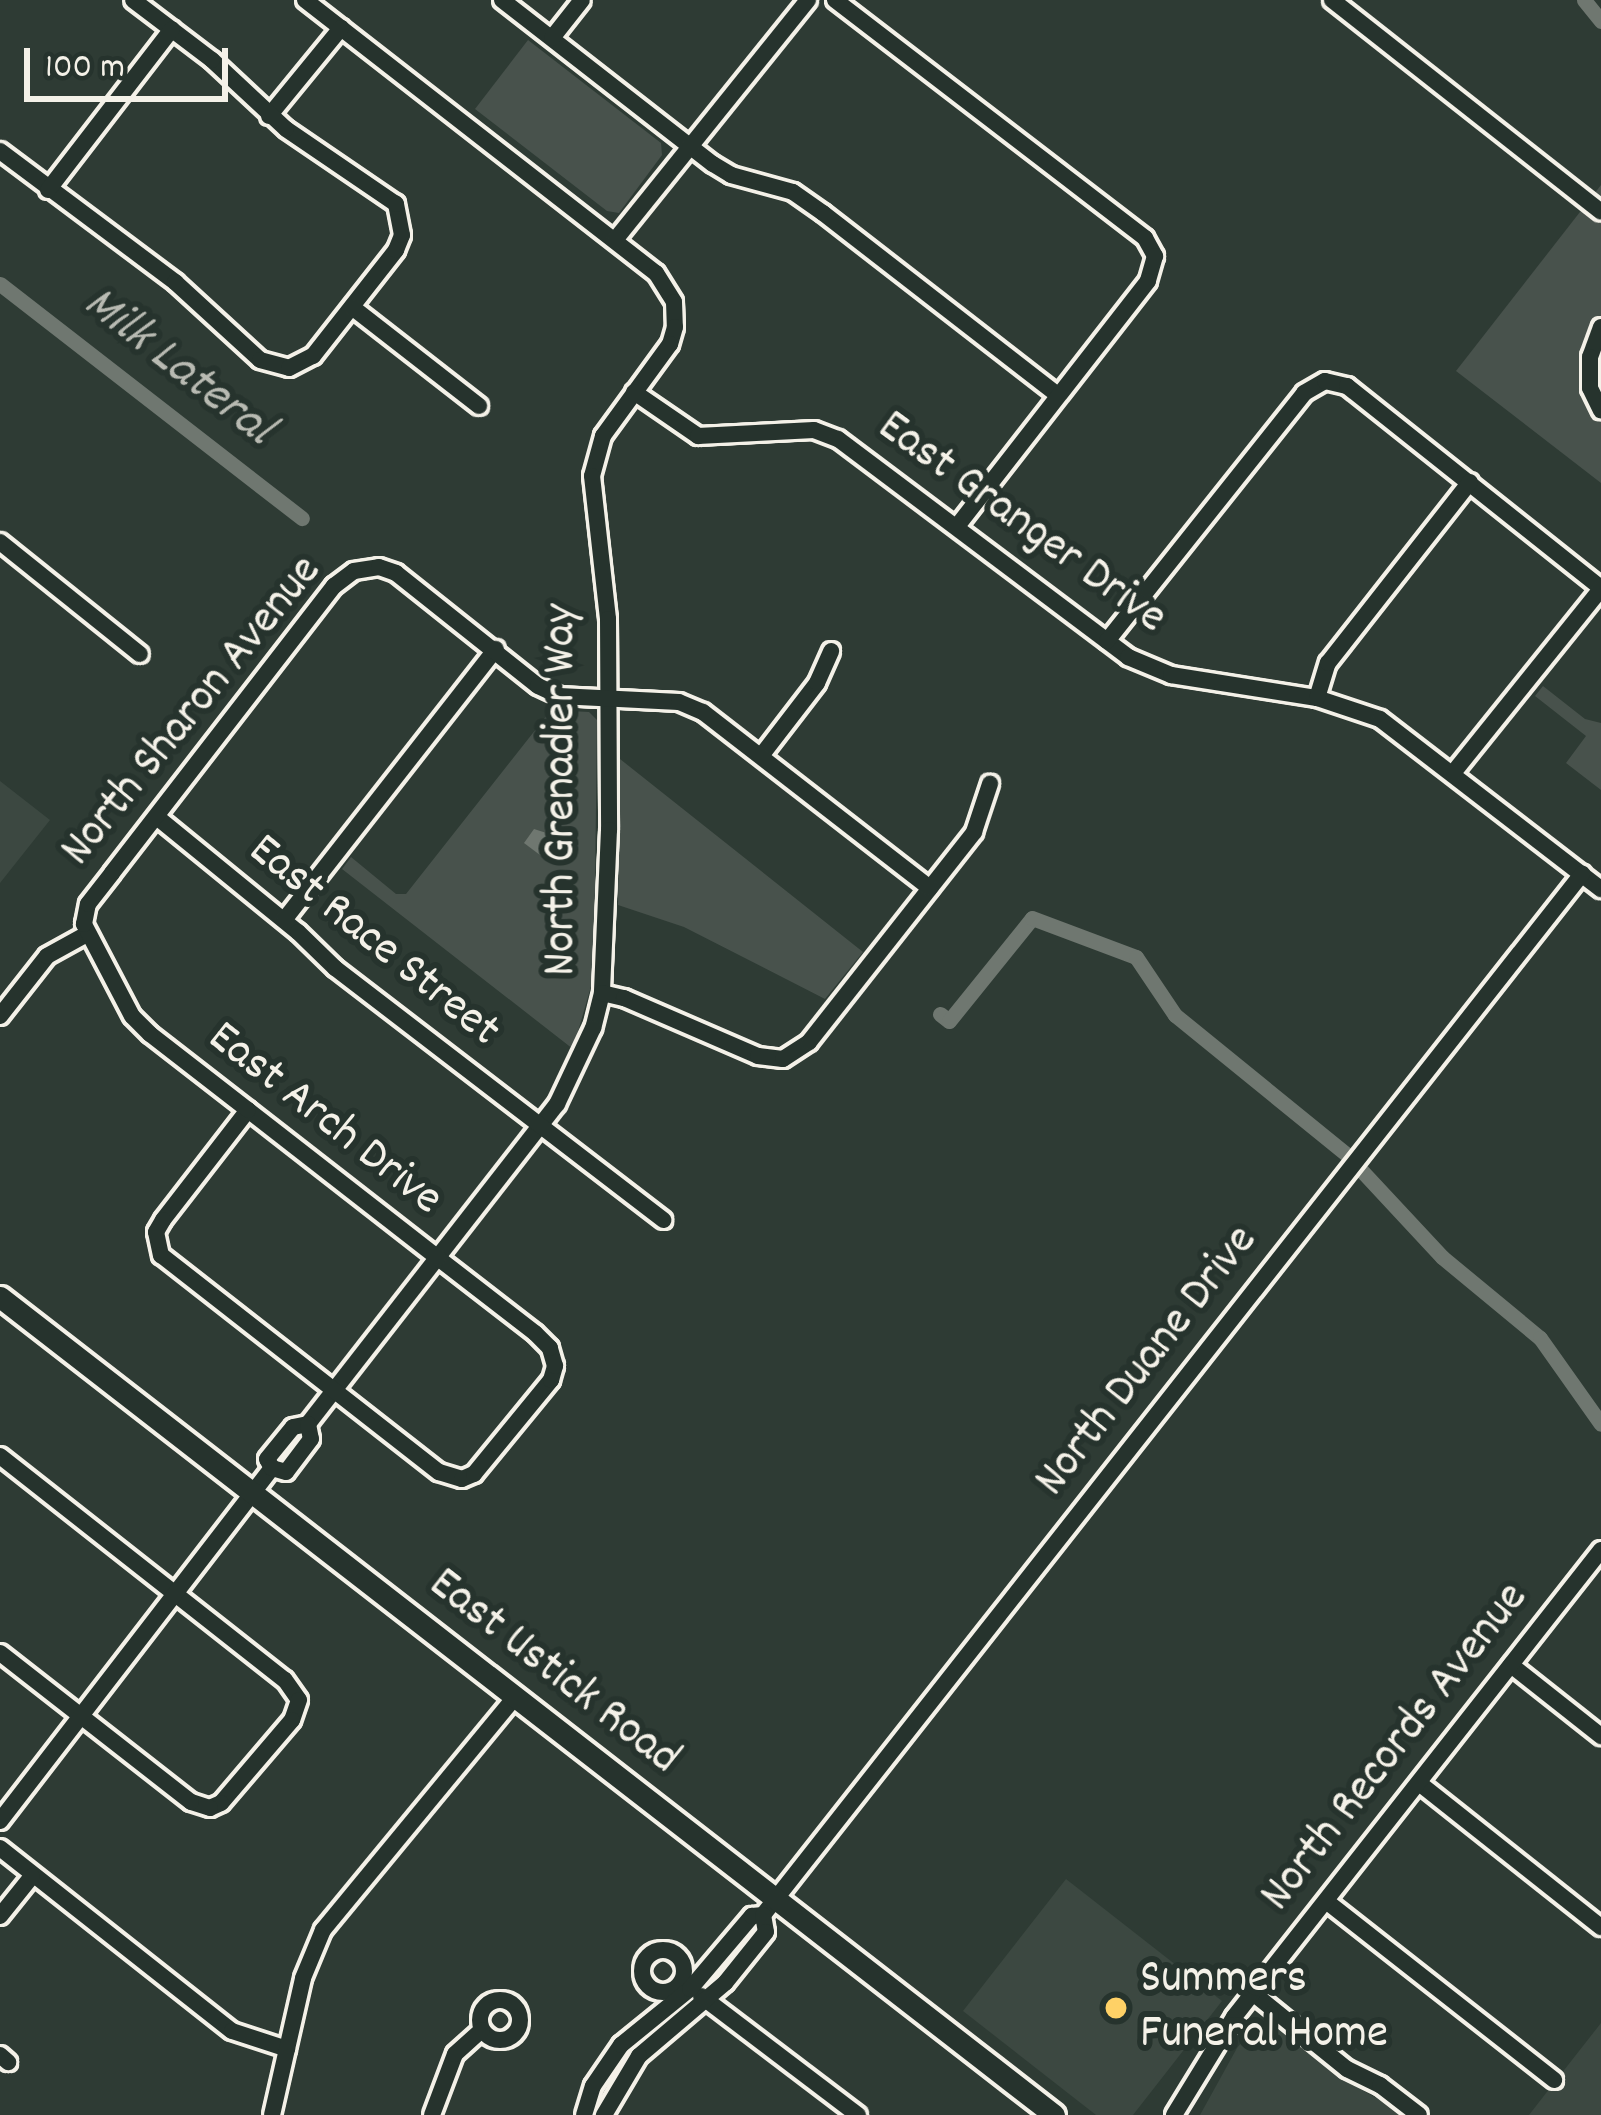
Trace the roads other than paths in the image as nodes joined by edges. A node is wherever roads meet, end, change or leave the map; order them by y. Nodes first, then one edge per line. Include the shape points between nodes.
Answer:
1 (134, 0) edge
2 (305, 0) edge
3 (502, 0) edge
4 (582, 0) edge
5 (808, 0) edge
6 (835, 0) edge
7 (1332, 0) edge
8 (341, 28) junction
9 (172, 29) junction
10 (552, 38) junction
11 (269, 116) junction
12 (689, 145) junction
13 (0, 151) edge
14 (48, 190) junction
15 (1601, 212) edge
16 (615, 240) junction
17 (352, 307) junction
18 (1601, 327) edge
19 (634, 392) junction
20 (1058, 395) junction
21 (478, 406) dead end
22 (1601, 411) edge
23 (1470, 482) junction
24 (958, 525) junction
25 (0, 542) edge
26 (1601, 588) edge
27 (1107, 641) junction
28 (496, 649) junction
29 (831, 651) dead end
30 (140, 654) dead end
31 (1317, 698) junction
32 (608, 702) junction
33 (760, 756) junction
34 (1453, 773) junction
35 (990, 784) dead end
36 (158, 818) junction
37 (1582, 874) junction
38 (930, 888) junction
39 (1601, 889) edge
40 (84, 914) joint
41 (284, 920) junction
42 (87, 934) junction
43 (602, 993) junction
44 (0, 1016) edge
45 (248, 1110) junction
46 (542, 1125) junction
47 (663, 1220) dead end
48 (438, 1258) junction
49 (0, 1297) edge
50 (333, 1391) junction
51 (0, 1456) edge
52 (252, 1493) junction
53 (1601, 1550) edge
54 (175, 1593) junction
55 (0, 1653) edge
56 (1511, 1665) junction
57 (516, 1696) junction
58 (80, 1716) junction
59 (1601, 1736) edge
60 (1419, 1783) junction
61 (0, 1821) edge
62 (0, 1848) edge
63 (32, 1876) junction
64 (1326, 1901) junction
65 (770, 1907) junction
66 (0, 1916) edge
67 (1601, 1927) edge
68 (692, 1991) junction
69 (1253, 1994) junction
70 (482, 2030) dead end
71 (286, 2049) junction
72 (1554, 2080) dead end
73 (272, 2115) edge
74 (431, 2115) edge
75 (584, 2115) edge
76 (604, 2115) edge
77 (858, 2115) edge
78 (1054, 2115) edge
79 (1174, 2115) edge
80 (1419, 2115) edge

1 - 9 street
2 - 8 street
3 - 10 street
4 - 10 street
5 - 12 street
6 - 20 street via 1145,238 1155,256 1148,281
7 - 15 street
8 - 11 street
8 - 16 street
9 - 11 street
9 - 14 street
10 - 12 street
11 - 17 street via 385,192 401,218 396,250
12 - 16 street
12 - 20 street via 731,175 793,192
13 - 14 street
14 - 17 street via 176,282 260,360 289,368 314,356
16 - 19 street, North Grenadier Way via 656,273 674,302 670,344
17 - 21 street
18 - 22 street via 1590,388
19 - 24 street, East Granger Drive via 698,436 814,430 838,439
19 - 32 street, North Grenadier Way via 603,436 592,476
20 - 24 street
23 - 26 street
23 - 27 street via 1347,386 1316,384
23 - 31 street via 1328,663
24 - 27 street, East Granger Drive
25 - 30 street
26 - 34 street
27 - 31 street, East Granger Drive via 1171,675
28 - 32 street via 548,691
28 - 36 street, North Sharon Avenue via 396,573 369,568 345,575
28 - 41 street
29 - 33 street via 817,683
31 - 34 street, East Granger Drive via 1380,719
32 - 33 street via 679,702
32 - 43 street, North Grenadier Way
33 - 38 street
34 - 37 street, East Granger Drive
35 - 38 street via 974,832
36 - 40 street, North Sharon Avenue
36 - 41 street, East Race Street
37 - 39 street, East Granger Drive
37 - 65 street, North Duane Drive
38 - 43 street via 809,1042 783,1059
40 - 42 street, East Arch Drive
41 - 46 street, East Race Street via 334,968
42 - 44 street, North Sharon Avenue via 47,956
42 - 45 street, East Arch Drive via 132,1016
43 - 46 street, North Grenadier Way via 580,1060
45 - 48 street, East Arch Drive
45 - 50 street via 163,1220 156,1244 172,1267
46 - 47 street, East Race Street
46 - 48 street, North Grenadier Way
48 - 50 street, North Grenadier Way
48 - 50 street, East Arch Drive via 546,1343 554,1372 542,1393 484,1466 462,1479 439,1472
49 - 52 main road, East Ustick Road
50 - 52 street, North Grenadier Way via 286,1472 272,1468
51 - 54 street
52 - 54 street, North Grenadier Way
52 - 57 main road, East Ustick Road
53 - 56 street, North Records Avenue
54 - 58 street, North Grenadier Way
54 - 58 street via 285,1680 299,1700 292,1720 210,1808 191,1802
55 - 58 street
56 - 59 street
56 - 60 street, North Records Avenue
57 - 65 main road, East Ustick Road
57 - 71 street via 322,1930
58 - 61 street, North Grenadier Way
60 - 64 street, North Records Avenue
60 - 67 street
62 - 63 street
63 - 66 street
63 - 71 street via 232,2031
64 - 69 street, North Records Avenue
64 - 72 street
65 - 68 street, North Duane Drive via 752,1916
65 - 78 main road, East Ustick Road
68 - 75 street via 621,2045
68 - 76 street
68 - 77 street
69 - 79 street, North Records Avenue
69 - 80 street
70 - 74 street via 454,2054
71 - 73 street

